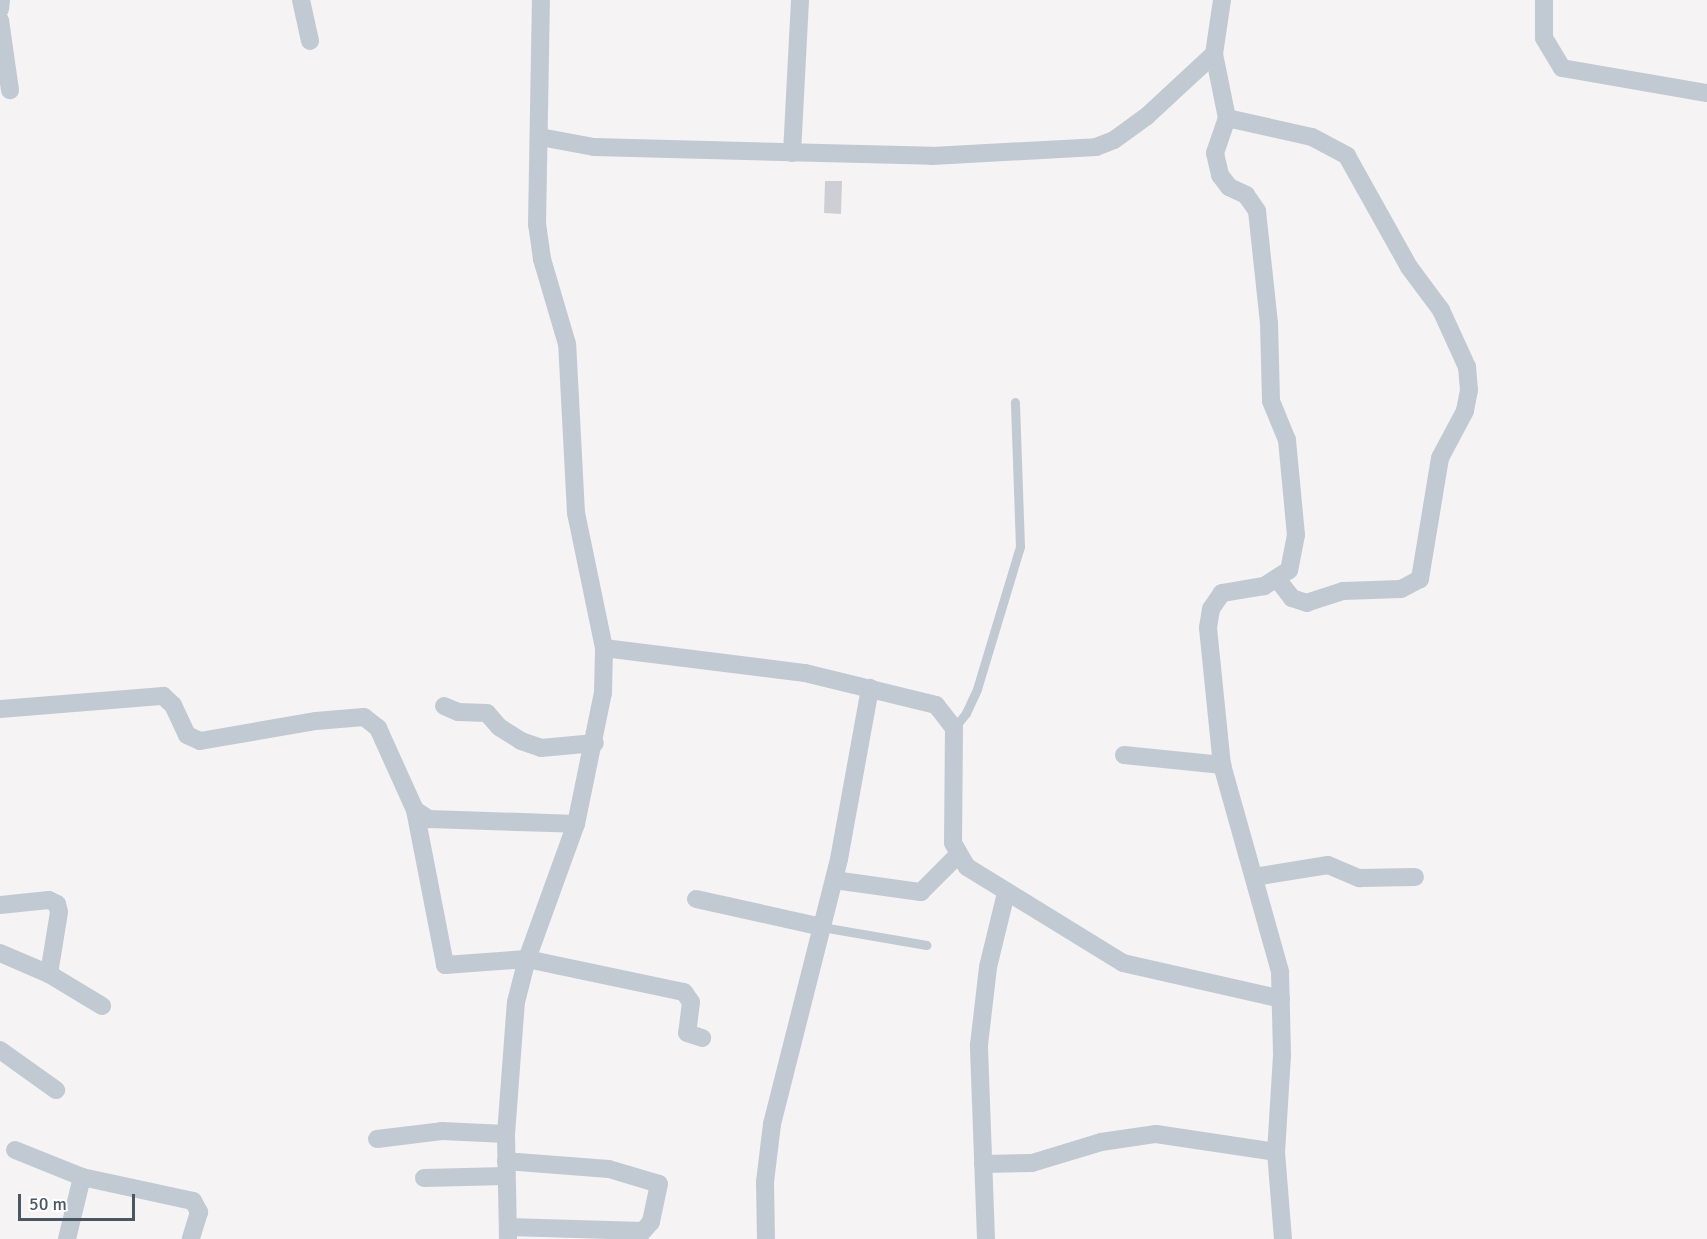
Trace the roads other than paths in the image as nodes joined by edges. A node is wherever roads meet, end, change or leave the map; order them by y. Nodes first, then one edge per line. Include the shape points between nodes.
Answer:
1 (1, 0) edge
2 (301, 0) edge
3 (541, 0) edge
4 (800, 0) edge
5 (1222, 0) edge
6 (1544, 0) edge
7 (0, 9) edge
8 (0, 20) edge
9 (310, 40) dead end
10 (1214, 54) junction
11 (10, 90) dead end
12 (1707, 93) edge
13 (1227, 118) junction
14 (540, 137) junction
15 (792, 153) junction
16 (1015, 402) dead end
17 (1278, 580) junction
18 (604, 648) junction
19 (870, 688) junction
20 (444, 706) dead end
21 (0, 709) edge
22 (954, 728) junction
23 (595, 743) junction
24 (1124, 755) dead end
25 (1222, 765) junction
26 (415, 810) junction
27 (576, 824) junction
28 (958, 855) junction
29 (1254, 877) junction
30 (1415, 877) dead end
31 (834, 880) junction
32 (1006, 893) junction
33 (696, 899) dead end
34 (0, 905) edge
35 (822, 927) junction
36 (926, 945) dead end
37 (0, 953) edge
38 (527, 959) junction
39 (49, 974) junction
40 (1281, 999) junction
41 (102, 1006) dead end
42 (702, 1038) dead end
43 (0, 1050) edge
44 (57, 1090) dead end
45 (506, 1134) junction
46 (376, 1139) dead end
47 (15, 1150) dead end
48 (1276, 1152) junction
49 (983, 1164) junction
50 (506, 1169) junction
51 (82, 1177) junction
52 (424, 1178) dead end
53 (508, 1233) edge
54 (67, 1239) edge
55 (191, 1239) edge
56 (766, 1239) edge
57 (986, 1239) edge
58 (1283, 1239) edge

1 - 7 street
2 - 9 street
3 - 14 street
4 - 15 street
5 - 10 street
6 - 12 street via 1544,38 1562,68
8 - 11 street
10 - 13 street
10 - 15 street via 1147,116 1114,140 1096,147 932,156
13 - 17 street via 1215,153 1224,181 1253,201 1257,211 1269,323 1271,401 1287,440 1296,544 1289,570
13 - 17 street via 1312,137 1347,156 1410,267 1441,310 1467,367 1469,390 1465,411 1440,458 1420,579 1401,589 1343,591 1307,603 1292,598
14 - 15 street via 594,147
14 - 18 street via 537,225 542,259 567,344 576,513
16 - 22 lane via 1020,546 977,689 966,714
17 - 25 street via 1222,593 1211,609 1211,674
18 - 19 street via 805,673
18 - 23 street via 603,693
19 - 22 street via 936,705
19 - 31 street via 854,792
20 - 23 street via 458,712 487,712 499,727 541,748
21 - 26 street via 164,696 173,705 187,735 200,741 364,717 378,728
22 - 28 street via 953,843
23 - 27 street
24 - 25 street
25 - 29 street
26 - 27 street via 429,819
26 - 38 street via 442,962
27 - 38 street
28 - 31 street via 921,892
28 - 32 street via 967,867
29 - 30 street via 1328,865 1359,878
29 - 40 street via 1276,947
31 - 35 street
32 - 40 street via 1123,963
32 - 49 street via 988,967 980,1045
33 - 35 street
34 - 39 street via 49,900 57,904
35 - 36 lane
35 - 56 street via 772,1124 766,1161
37 - 39 street
38 - 42 street via 684,992 691,1002 687,1033
38 - 45 street via 516,1002
39 - 41 street
40 - 48 street
43 - 44 street
45 - 46 street via 442,1131
45 - 50 street
47 - 51 street
48 - 49 street via 1156,1134 1101,1142 1032,1163
48 - 58 street
49 - 57 street
50 - 52 street
50 - 53 street
50 - 53 street via 609,1169 659,1184 651,1222 643,1231
51 - 54 street
51 - 55 street via 193,1201 199,1212

